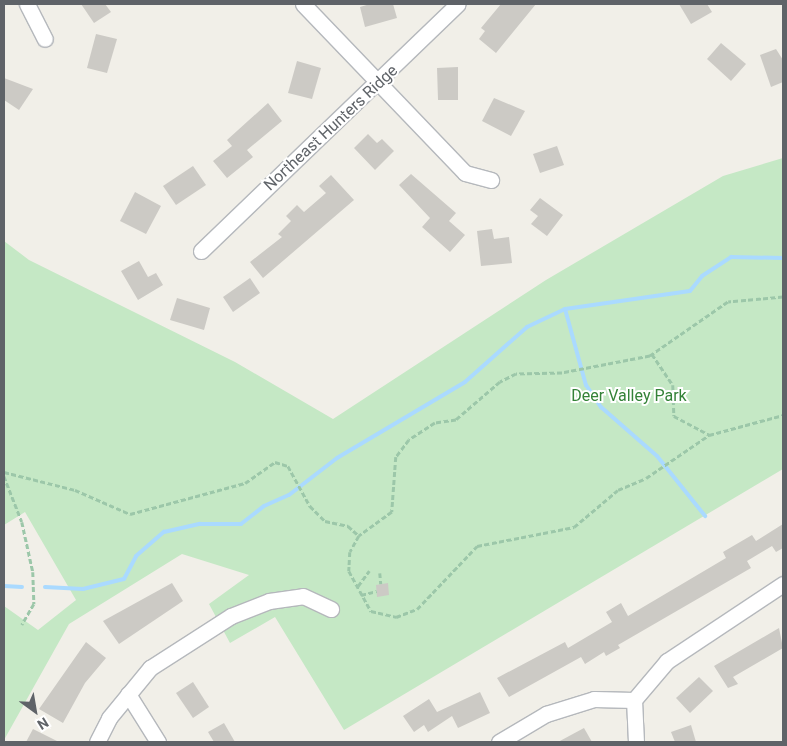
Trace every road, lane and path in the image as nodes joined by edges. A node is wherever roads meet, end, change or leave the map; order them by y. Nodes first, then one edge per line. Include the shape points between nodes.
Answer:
1 (27, 4) edge
2 (303, 4) edge
3 (458, 4) edge
4 (45, 39) dead end
5 (378, 83) junction
6 (491, 180) dead end
7 (201, 250) dead end
8 (783, 297) edge
9 (652, 354) junction
10 (783, 415) edge
11 (708, 435) junction
12 (4, 472) edge
13 (4, 476) edge
14 (359, 536) junction
15 (369, 571) dead end
16 (380, 573) dead end
17 (381, 584) dead end
18 (783, 584) edge
19 (357, 586) junction
20 (376, 591) dead end
21 (361, 595) junction
22 (331, 609) dead end
23 (22, 625) dead end
24 (128, 694) junction
25 (634, 700) junction
26 (96, 742) edge
27 (158, 742) edge
28 (499, 742) edge
29 (636, 742) edge

1 - 4 street via 41,24
2 - 5 street
3 - 5 street, Northeast Hunters Ridge
5 - 6 street via 465,173
5 - 7 street, Northeast Hunters Ridge
8 - 9 path via 728,302
9 - 11 path via 673,384 674,416
9 - 14 path via 571,371 516,374 500,382 456,420 435,423 409,440 396,457 392,512
10 - 11 path
11 - 21 path via 659,469 618,490 574,527 476,546 417,609 396,617 371,610
12 - 14 path via 75,490 130,514 245,483 275,462 288,466 310,506 325,522 348,526
13 - 23 path via 22,522 33,572 34,604
14 - 19 path via 350,552 350,571
15 - 19 path
16 - 17 path
18 - 25 street via 667,661
19 - 21 path
20 - 21 path
22 - 24 street via 303,596 269,601 231,616 150,668
24 - 26 street
24 - 27 street
25 - 28 street via 594,699 546,714
25 - 29 street

